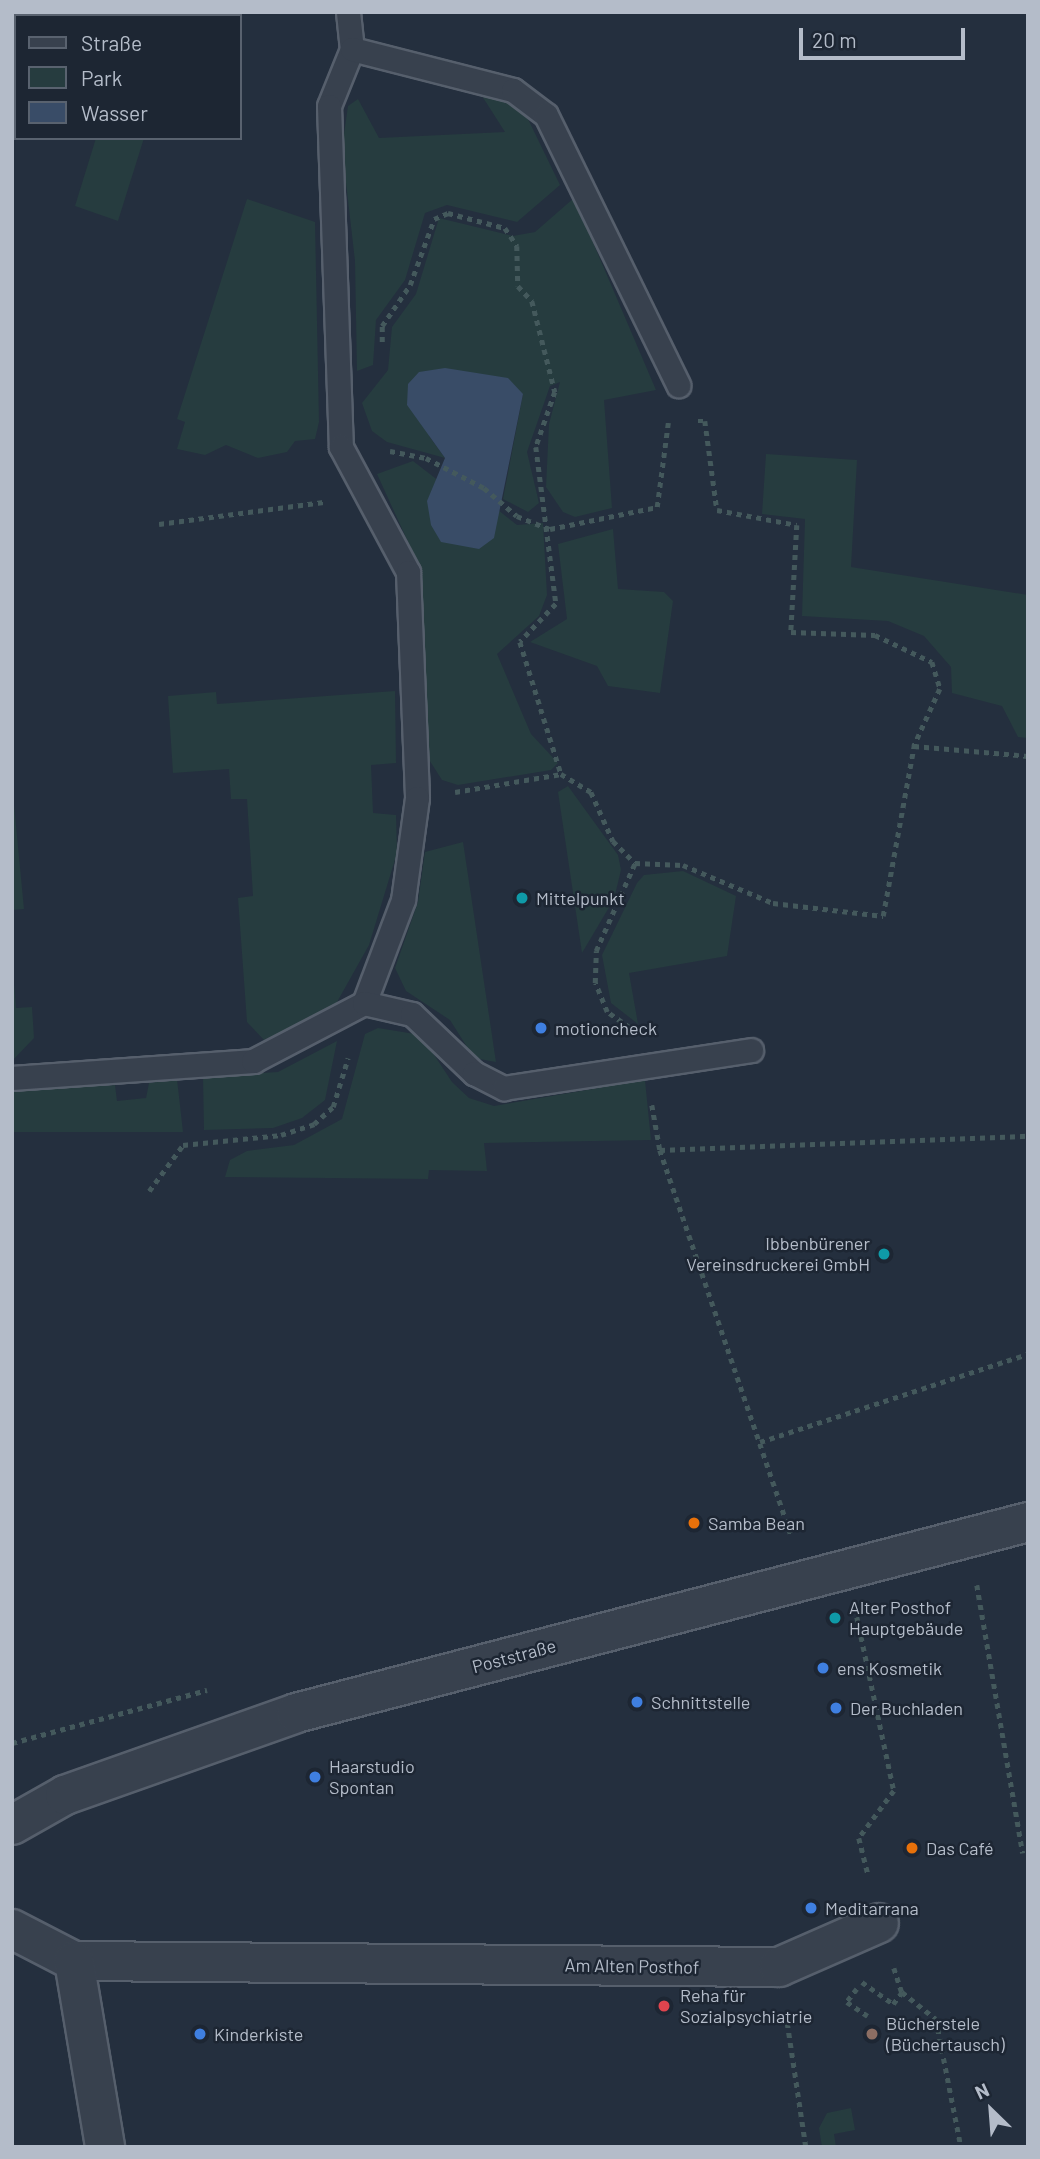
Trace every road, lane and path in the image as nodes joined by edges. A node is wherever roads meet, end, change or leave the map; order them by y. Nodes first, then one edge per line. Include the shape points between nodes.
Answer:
1 (348, 12) edge
2 (352, 49) junction
3 (382, 354) dead end
4 (678, 385) dead end
5 (692, 421) dead end
6 (680, 422) dead end
7 (441, 466) dead end
8 (366, 496) junction
9 (159, 524) dead end
10 (550, 529) junction
11 (914, 746) junction
12 (1028, 757) edge
13 (561, 774) junction
14 (416, 798) junction
15 (635, 863) junction
16 (363, 1003) junction
17 (751, 1050) dead end
18 (644, 1068) junction
19 (12, 1078) edge
20 (657, 1131) dead end
21 (1028, 1136) edge
22 (660, 1150) junction
23 (149, 1191) dead end
24 (1028, 1354) edge
25 (760, 1442) junction
26 (1028, 1522) edge
27 (968, 1539) junction
28 (847, 1571) junction
29 (806, 1581) junction
30 (12, 1825) edge
31 (1023, 1853) dead end
32 (879, 1923) junction
33 (12, 1929) edge
34 (74, 1961) junction
35 (779, 1967) junction
36 (902, 1992) junction
37 (868, 2016) dead end
38 (105, 2147) edge
39 (806, 2147) edge
40 (961, 2147) edge

1 - 2 lane
2 - 4 lane via 513,90 546,115
2 - 8 lane via 329,106 341,447
3 - 10 path via 382,326 410,285 434,219 448,213 505,228 517,246 518,286 532,300 555,392 536,447
5 - 11 path via 705,421 717,510 797,525 791,632 875,635 932,662 940,689
6 - 10 path via 667,423 657,507
7 - 10 path via 484,488 500,505
8 - 9 path
8 - 14 lane via 408,572
10 - 13 path via 556,604 520,642
11 - 12 path
11 - 15 path via 883,916 773,903 683,864
13 - 14 path
13 - 15 path via 591,792 613,841
14 - 16 lane via 402,900
15 - 18 path via 596,951 595,983 607,1012 638,1032
16 - 18 lane via 412,1014 474,1073 504,1088
16 - 19 lane via 253,1061
16 - 23 path via 333,1107 314,1124 281,1135 183,1146
17 - 18 lane
20 - 22 path
21 - 22 path
22 - 25 path
24 - 25 path
25 - 29 path
26 - 27 street, Poststraße
27 - 28 street, Poststraße
27 - 31 path
28 - 29 street, Poststraße
28 - 32 path via 894,1791 859,1838
29 - 30 street, Poststraße via 285,1716 65,1795
32 - 35 street, Am Alten Posthof
32 - 36 path
33 - 34 street, Am Alten Posthof
34 - 35 street, Am Alten Posthof
34 - 38 street
35 - 39 path
36 - 37 path via 893,2004 861,1982 848,2002
36 - 40 path via 936,2019

